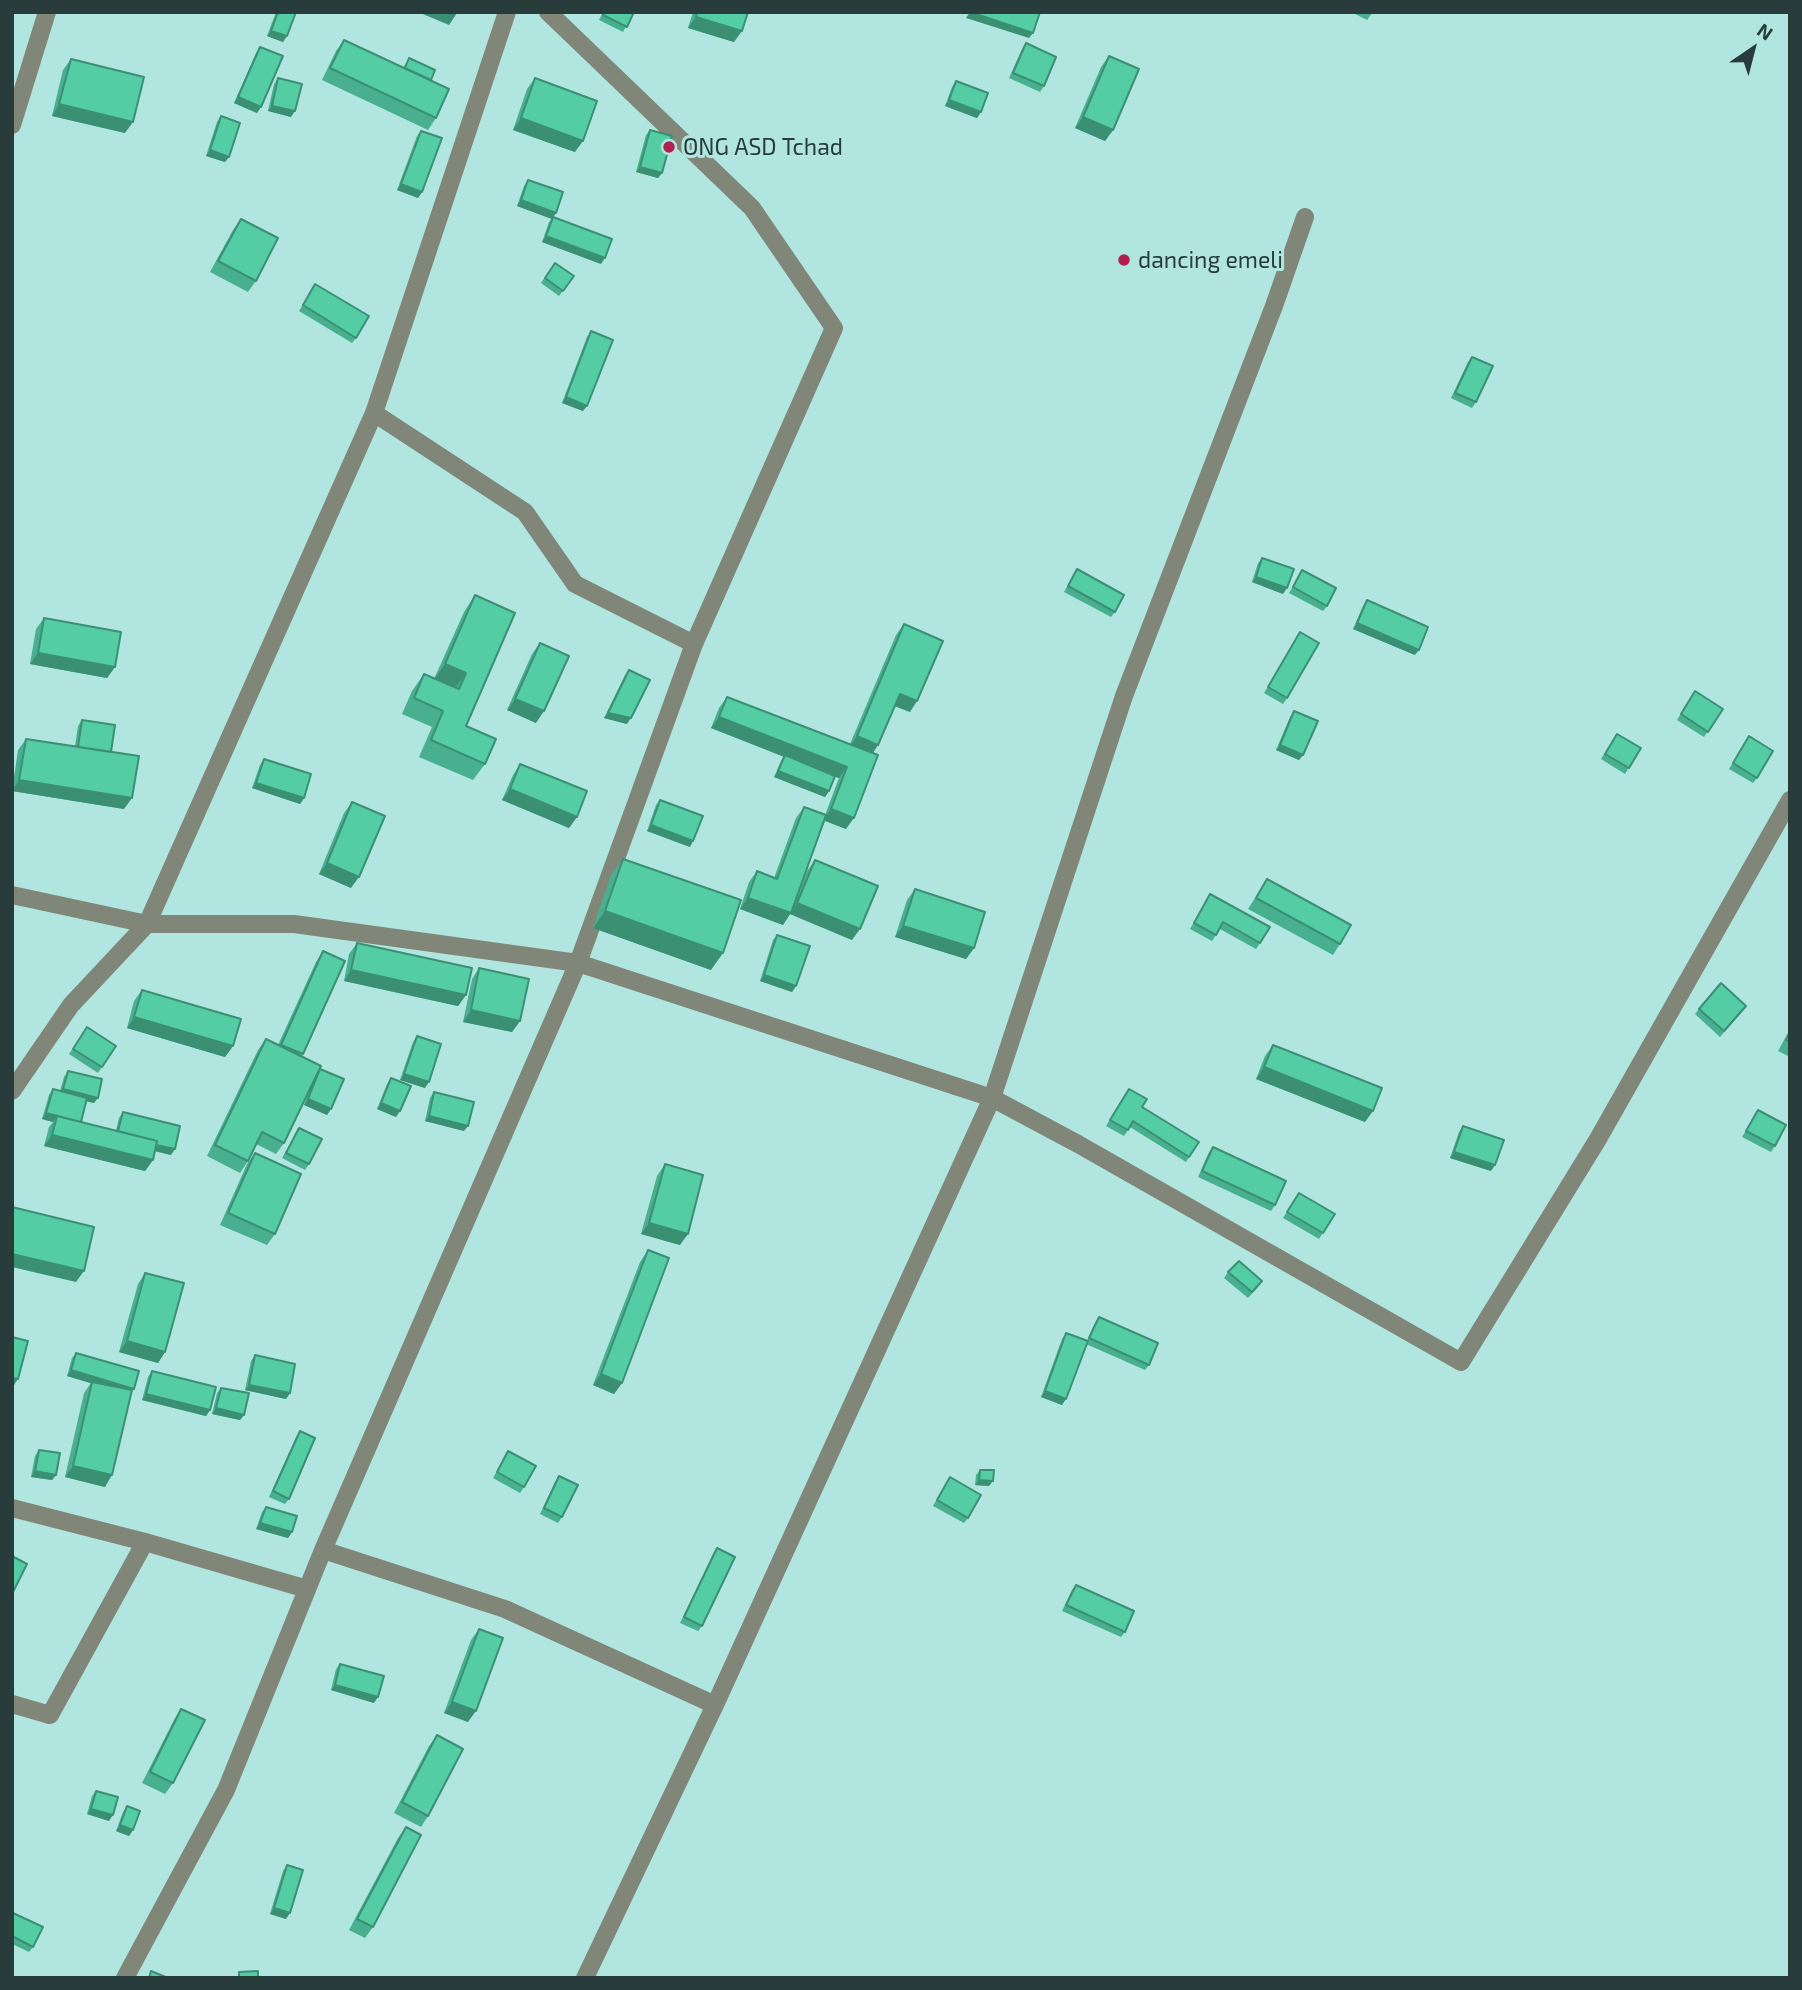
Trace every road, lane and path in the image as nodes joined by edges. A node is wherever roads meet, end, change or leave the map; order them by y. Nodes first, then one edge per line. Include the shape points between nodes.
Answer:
1 (47, 12) edge
2 (507, 12) edge
3 (548, 12) edge
4 (12, 125) edge
5 (1305, 217) dead end
6 (374, 413) junction
7 (694, 644) junction
8 (1790, 800) edge
9 (12, 895) edge
10 (147, 924) junction
11 (578, 962) junction
12 (12, 1091) edge
13 (992, 1098) junction
14 (12, 1508) edge
15 (145, 1542) junction
16 (323, 1549) junction
17 (307, 1589) junction
18 (12, 1704) edge
19 (715, 1705) junction
20 (125, 1978) edge
21 (585, 1978) edge

1 - 4 street
2 - 6 street
3 - 7 street via 752,208 834,328
5 - 13 street via 1124,696
6 - 7 street via 525,512 575,584
6 - 10 street
7 - 11 street
8 - 13 street via 1598,1139 1461,1362
9 - 10 street
10 - 11 street via 294,924
10 - 12 street via 71,1005
11 - 13 street
11 - 16 street
13 - 19 street
14 - 15 street
15 - 17 street
15 - 18 street via 50,1716
16 - 17 street
16 - 19 street via 505,1609
17 - 20 street via 226,1790
19 - 21 street

